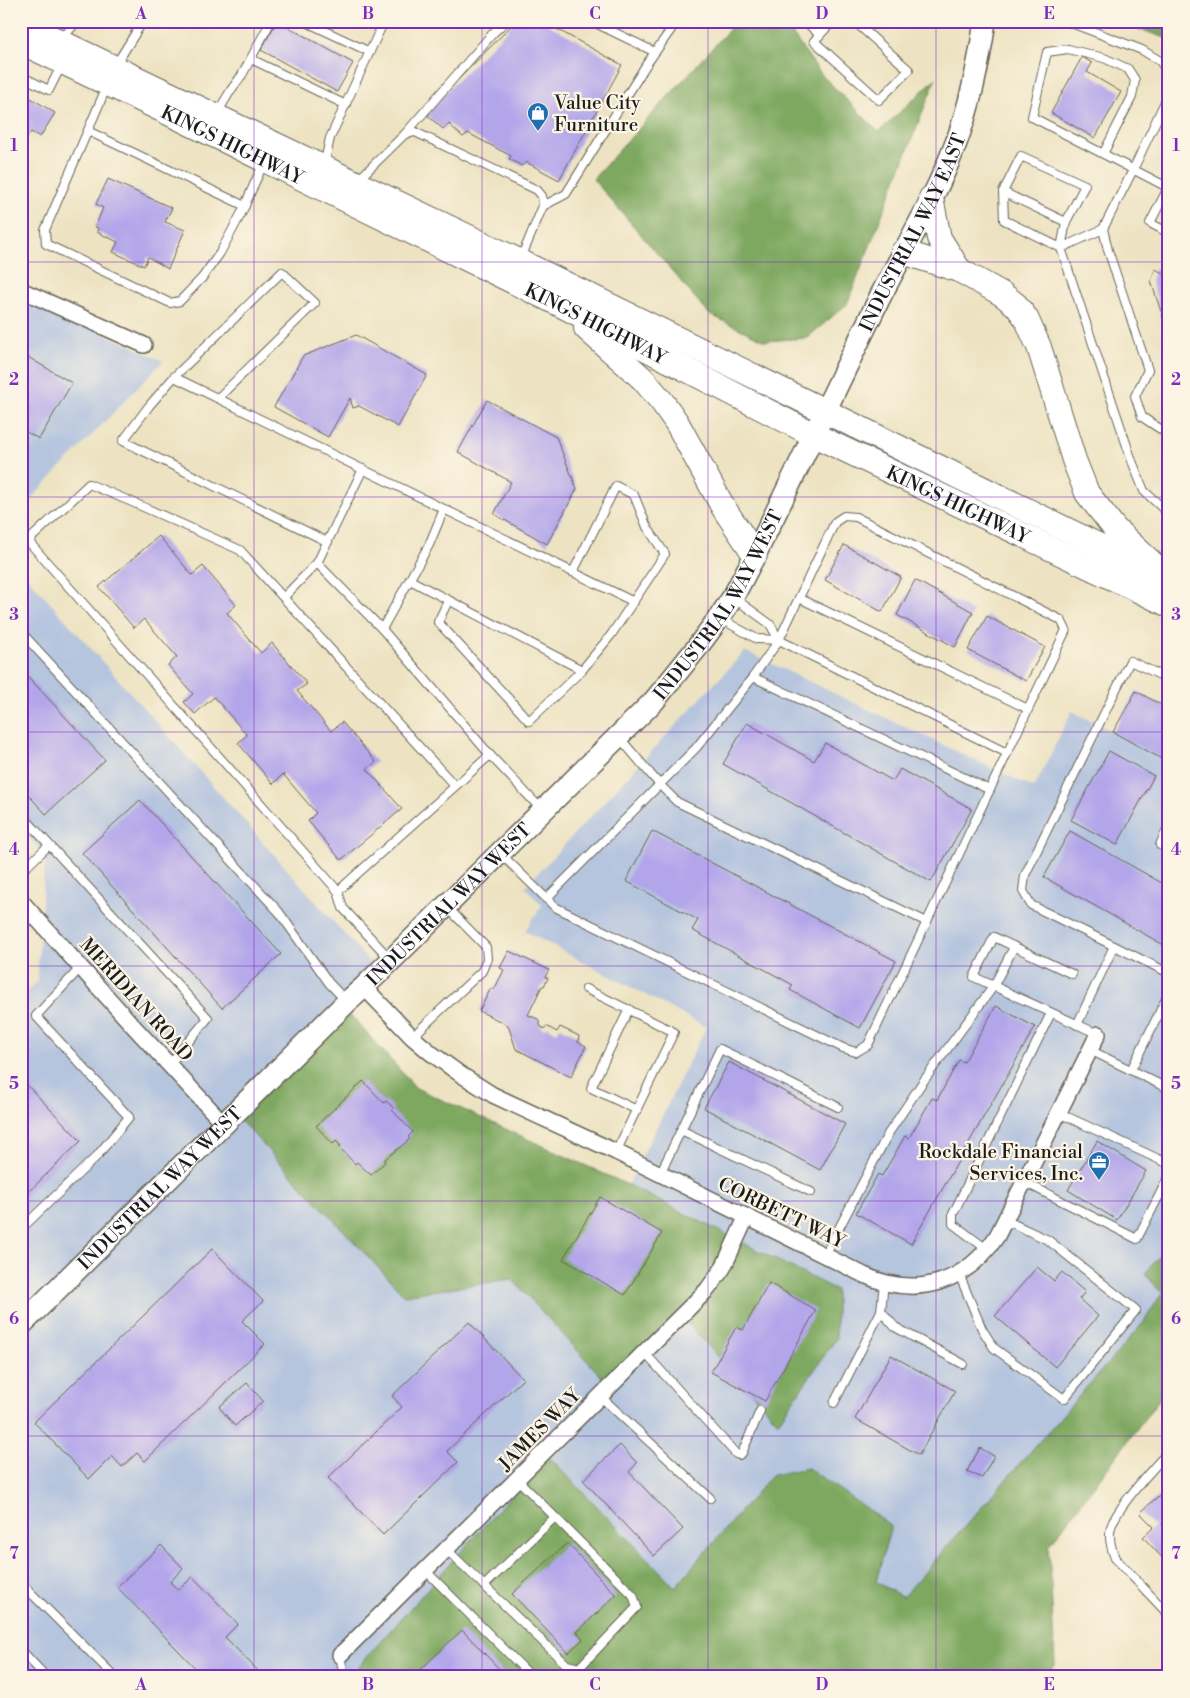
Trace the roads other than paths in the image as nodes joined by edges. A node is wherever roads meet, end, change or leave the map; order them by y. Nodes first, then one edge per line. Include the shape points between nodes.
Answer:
1 (77, 21) edge
2 (272, 21) edge
3 (304, 21) edge
4 (384, 21) edge
5 (506, 21) edge
6 (591, 21) edge
7 (677, 21) edge
8 (805, 21) edge
9 (833, 21) edge
10 (854, 21) edge
11 (985, 21) edge
12 (1066, 21) edge
13 (140, 23) edge
14 (25, 29) edge
15 (820, 35) junction
16 (62, 52) junction
17 (370, 52) junction
18 (655, 52) junction
19 (251, 58) junction
20 (1169, 74) edge
21 (21, 76) edge
22 (111, 76) junction
23 (1169, 93) edge
24 (346, 105) junction
25 (215, 116) junction
26 (88, 131) junction
27 (405, 134) junction
28 (1103, 154) junction
29 (265, 160) junction
30 (324, 168) junction
31 (1134, 170) junction
32 (355, 183) junction
33 (1168, 187) edge
34 (1002, 192) junction
35 (931, 198) junction
36 (245, 206) junction
37 (543, 206) junction
38 (1066, 222) junction
39 (1103, 229) junction
40 (1169, 233) edge
41 (1061, 248) junction
42 (903, 252) junction
43 (519, 261) junction
44 (959, 270) junction
45 (21, 290) edge
46 (561, 306) junction
47 (144, 345) dead end
48 (174, 377) junction
49 (218, 398) junction
50 (824, 412) junction
51 (814, 435) junction
52 (1169, 437) edge
53 (363, 469) junction
54 (444, 509) junction
55 (1169, 514) edge
56 (328, 542) junction
57 (755, 555) junction
58 (317, 563) junction
59 (573, 572) junction
60 (1169, 579) edge
61 (410, 580) junction
62 (284, 597) junction
63 (733, 597) junction
64 (799, 598) junction
65 (448, 601) junction
66 (634, 602) junction
67 (1169, 605) edge
68 (719, 618) junction
69 (382, 629) junction
70 (21, 632) edge
71 (779, 640) junction
72 (582, 670) junction
73 (753, 677) junction
74 (1169, 679) edge
75 (1028, 709) junction
76 (618, 735) junction
77 (1007, 754) junction
78 (490, 755) junction
79 (659, 784) junction
80 (454, 785) junction
81 (990, 790) junction
82 (542, 810) junction
83 (21, 814) edge
84 (1169, 825) edge
85 (49, 845) junction
86 (1169, 849) edge
87 (500, 852) junction
88 (21, 872) edge
89 (338, 891) junction
90 (546, 899) junction
91 (21, 901) edge
92 (446, 906) junction
93 (927, 922) junction
94 (1114, 946) junction
95 (1014, 947) junction
96 (391, 960) junction
97 (81, 967) junction
98 (1169, 973) edge
99 (1072, 974) dead end
100 (364, 987) junction
101 (993, 987) junction
102 (586, 989) dead end
103 (1169, 993) edge
104 (347, 1002) junction
105 (629, 1010) junction
106 (1051, 1013) junction
107 (1077, 1025) junction
108 (1098, 1034) joint
109 (412, 1037) junction
110 (1090, 1050) junction
111 (169, 1065) junction
112 (1131, 1070) junction
113 (1168, 1087) edge
114 (838, 1107) dead end
115 (637, 1110) junction
116 (1059, 1113) junction
117 (223, 1123) junction
118 (681, 1130) junction
119 (616, 1152) junction
120 (1169, 1164) edge
121 (660, 1174) junction
122 (1169, 1176) edge
123 (1024, 1182) junction
124 (811, 1192) dead end
125 (746, 1218) junction
126 (1005, 1220) junction
127 (21, 1229) edge
128 (988, 1250) junction
129 (825, 1255) junction
130 (959, 1274) junction
131 (884, 1283) junction
132 (881, 1311) junction
133 (21, 1325) edge
134 (644, 1352) junction
135 (963, 1364) dead end
136 (600, 1396) junction
137 (834, 1404) dead end
138 (760, 1411) dead end
139 (1169, 1451) edge
140 (517, 1479) junction
141 (710, 1498) dead end
142 (555, 1516) junction
143 (446, 1549) junction
144 (425, 1570) junction
145 (21, 1583) edge
146 (484, 1586) junction
147 (1169, 1615) edge
148 (21, 1650) edge
149 (340, 1655) joint
150 (46, 1677) edge
151 (114, 1677) edge
152 (344, 1677) edge
153 (532, 1677) edge

1 - 16 lane
2 - 19 lane
3 - 17 lane
4 - 17 lane
5 - 27 lane
6 - 18 lane
7 - 18 lane
8 - 15 lane
9 - 15 lane
10 - 15 lane via 909,70 879,100 814,41
11 - 35 street, INDUSTRIAL WAY EAST via 972,94 956,143
12 - 20 lane via 1142,50 1160,61
13 - 22 lane
14 - 16 main road, KINGS HIGHWAY
16 - 21 lane via 49,90
16 - 22 main road, KINGS HIGHWAY
17 - 24 lane
18 - 37 lane via 566,194
19 - 24 lane
19 - 25 lane
22 - 25 main road, KINGS HIGHWAY
22 - 26 lane
22 - 29 main road, KINGS HIGHWAY
23 - 31 lane
24 - 30 lane via 330,138
25 - 30 main road, KINGS HIGHWAY
26 - 36 lane
26 - 36 lane via 45,230 46,244 170,303 180,301 202,278 220,253
27 - 32 lane
27 - 37 lane via 415,132 537,190 542,196
28 - 28 lane via 1032,117 1047,52 1068,49 1104,58 1128,69 1135,80 1132,97
28 - 31 lane
29 - 36 lane
29 - 46 main road, KINGS HIGHWAY
30 - 32 main road, KINGS HIGHWAY
31 - 33 lane
31 - 39 lane
32 - 43 main road, KINGS HIGHWAY
33 - 40 lane via 1150,223
34 - 38 lane
34 - 38 lane via 1021,156 1085,185
34 - 41 lane via 1004,220
35 - 42 street, INDUSTRIAL WAY EAST
35 - 44 main road via 939,238
37 - 43 lane
38 - 41 lane
39 - 41 lane
39 - 52 lane via 1148,370 1135,396 1142,417
41 - 55 lane via 1144,492
42 - 44 main road
42 - 50 street, INDUSTRIAL WAY EAST
43 - 50 main road, KINGS HIGHWAY
44 - 60 main road via 1002,294 1026,318 1039,347 1074,460 1088,493 1115,529
45 - 47 street
46 - 51 main road, KINGS HIGHWAY
46 - 57 main road via 643,379 662,402
48 - 49 lane
48 - 49 lane via 282,272 315,303
48 - 56 lane via 123,441
49 - 53 lane
50 - 51 street, INDUSTRIAL WAY EAST
50 - 60 main road, KINGS HIGHWAY
51 - 57 street, INDUSTRIAL WAY WEST
51 - 67 main road, KINGS HIGHWAY
53 - 54 lane
53 - 56 lane
54 - 59 lane
54 - 61 lane
56 - 58 lane
57 - 63 street, INDUSTRIAL WAY WEST
58 - 62 lane
58 - 69 lane
59 - 66 lane
59 - 66 lane via 616,486 634,495 647,527 665,554
61 - 65 lane
61 - 69 lane
62 - 80 lane
62 - 89 lane via 240,550 89,484 28,541
63 - 68 street, INDUSTRIAL WAY WEST
63 - 71 lane via 770,624
64 - 71 lane
64 - 75 lane
64 - 75 lane via 835,522 844,516 856,517 1061,620 1066,630
65 - 72 lane
65 - 72 lane via 438,622 529,721
66 - 72 lane
68 - 71 lane via 757,639
68 - 76 street, INDUSTRIAL WAY WEST via 654,701
69 - 78 lane
70 - 104 lane via 279,912 329,983
71 - 73 lane
71 - 77 lane
73 - 79 lane via 696,748
73 - 81 lane
74 - 94 lane via 1130,661 1025,875 1022,891 1031,905
75 - 77 lane
76 - 79 lane
76 - 82 street, INDUSTRIAL WAY WEST
77 - 81 lane
78 - 80 lane
78 - 82 lane
79 - 90 lane
79 - 93 lane via 676,802
80 - 89 lane
81 - 93 lane
82 - 87 street, INDUSTRIAL WAY WEST
83 - 85 lane
84 - 86 lane via 1160,845
85 - 88 lane
85 - 111 lane via 208,1018
87 - 90 lane
87 - 92 street, INDUSTRIAL WAY WEST
89 - 96 lane via 343,908
90 - 93 lane via 555,907 856,1052 868,1045
91 - 97 street, MERIDIAN ROAD
92 - 96 street, INDUSTRIAL WAY WEST
92 - 109 lane via 486,946 487,959 482,971
94 - 98 lane
94 - 107 lane
95 - 99 lane
95 - 101 lane
95 - 101 lane via 994,938 974,978
96 - 100 street, INDUSTRIAL WAY WEST
97 - 111 street, MERIDIAN ROAD
97 - 127 lane via 36,1016 129,1117 97,1156
100 - 104 street, INDUSTRIAL WAY WEST
100 - 109 street, CORBETT WAY
101 - 106 lane
101 - 129 lane via 888,1134
102 - 105 lane
103 - 112 lane
104 - 117 street, INDUSTRIAL WAY WEST
105 - 115 lane via 674,1032
105 - 115 lane via 591,1088
106 - 107 lane
106 - 128 lane via 953,1214 953,1224
107 - 108 lane
108 - 110 street, CORBETT WAY
109 - 119 street, CORBETT WAY via 493,1095
110 - 112 lane
110 - 116 street, CORBETT WAY
111 - 117 street, MERIDIAN ROAD
112 - 113 lane
114 - 118 lane via 720,1049
115 - 119 lane
116 - 120 lane
116 - 123 street, CORBETT WAY
117 - 133 street, INDUSTRIAL WAY WEST
118 - 121 lane
118 - 124 lane
119 - 121 street, CORBETT WAY
121 - 125 street, CORBETT WAY
122 - 123 lane via 1137,1239
123 - 126 street, CORBETT WAY
125 - 129 street, CORBETT WAY
125 - 134 street, JAMES WAY via 723,1268 707,1290
126 - 128 street, CORBETT WAY
126 - 130 lane via 1048,1240 1136,1310 1064,1398 994,1348 982,1329
128 - 130 street, CORBETT WAY
129 - 131 street, CORBETT WAY
130 - 131 street, CORBETT WAY via 925,1286
131 - 132 lane
132 - 135 lane via 895,1327
132 - 137 lane
134 - 136 street, JAMES WAY
134 - 138 lane via 736,1454 742,1453
136 - 140 street, JAMES WAY
136 - 141 lane
139 - 147 lane via 1141,1482 1115,1519 1110,1537 1115,1558
140 - 142 lane
140 - 143 street, JAMES WAY
142 - 146 lane
142 - 146 lane via 633,1595 637,1607 579,1668 566,1666
143 - 144 street, JAMES WAY
143 - 146 lane
144 - 149 street, JAMES WAY
144 - 153 lane
145 - 151 lane
148 - 150 lane
149 - 152 lane

